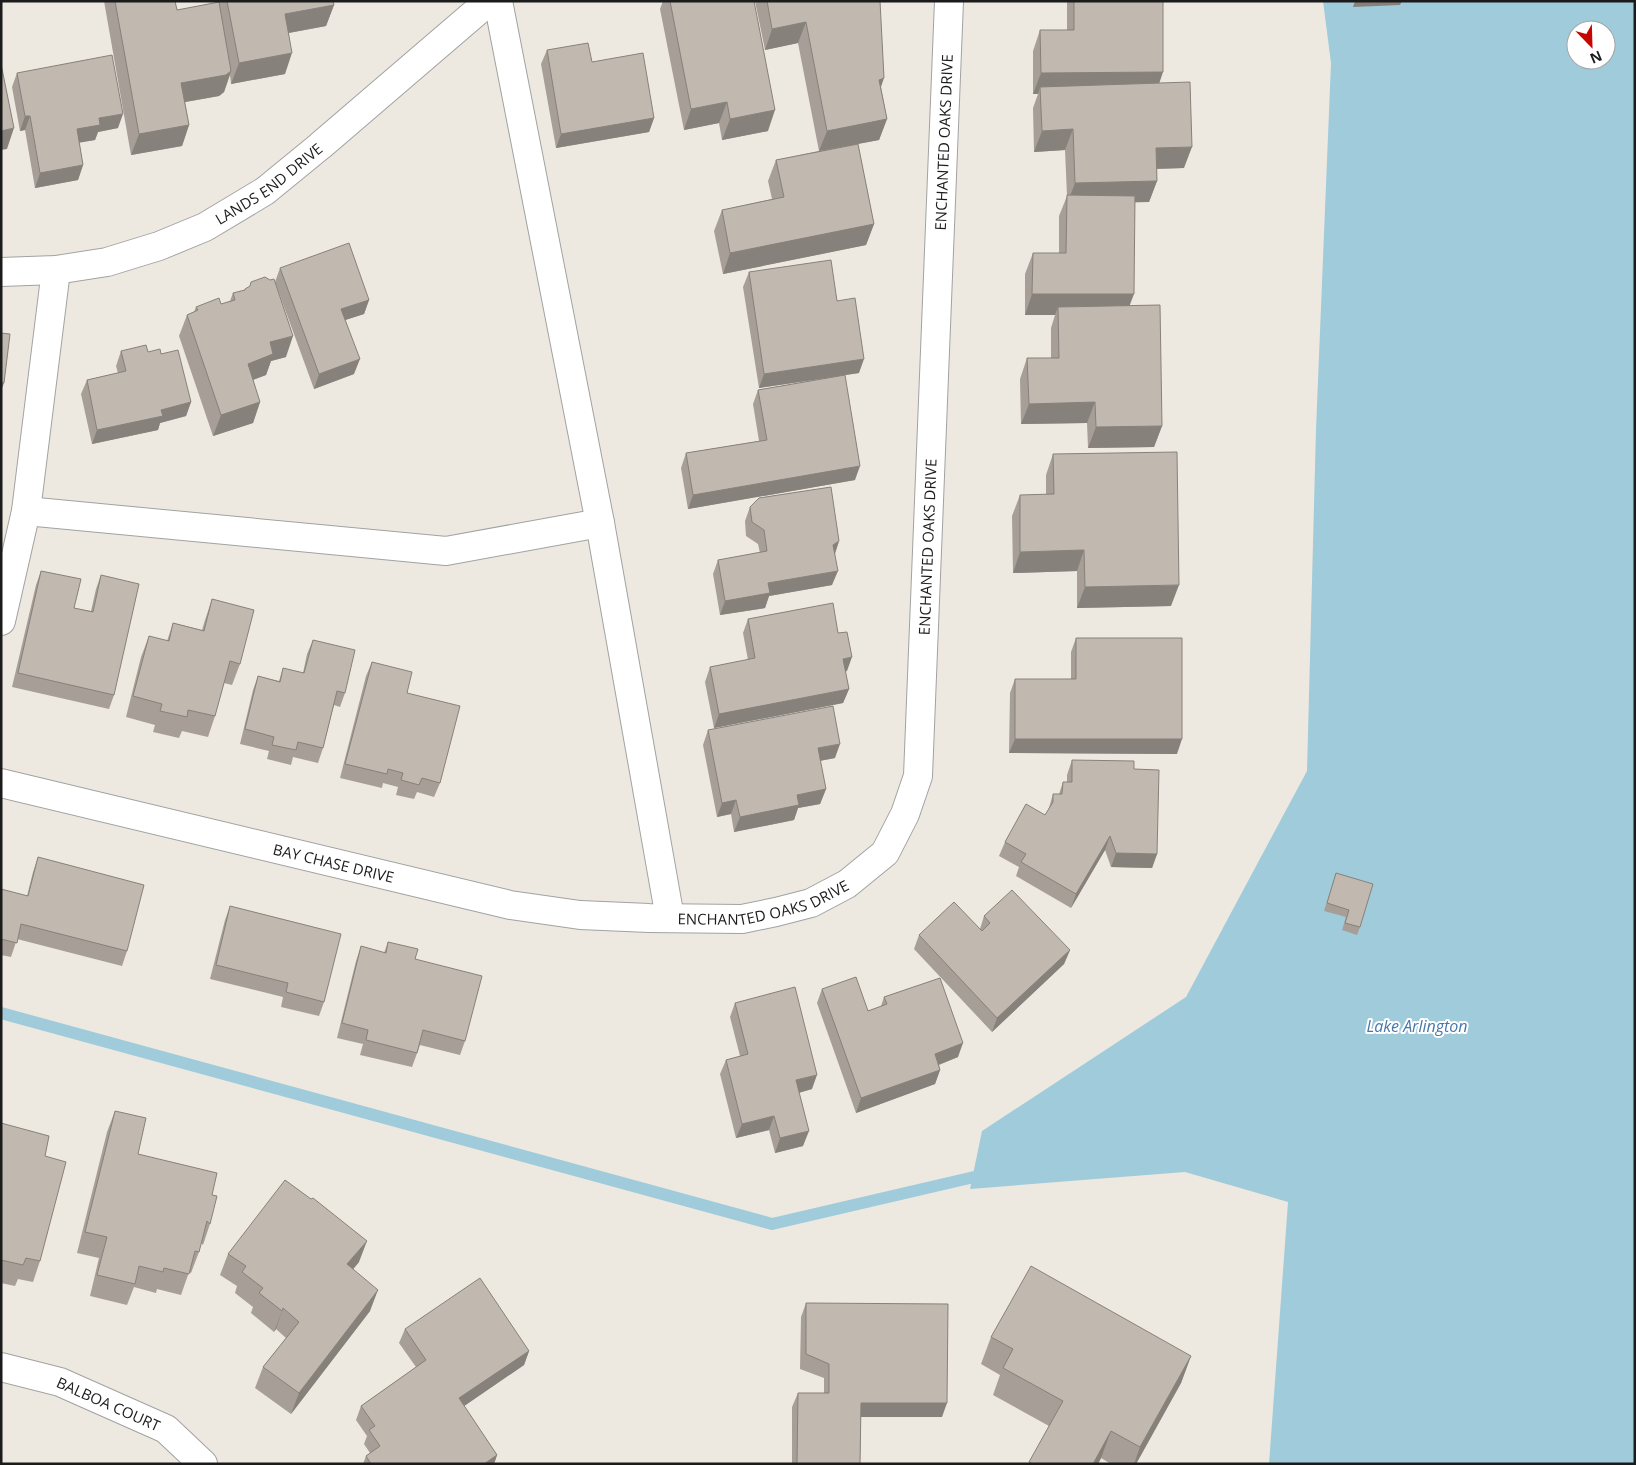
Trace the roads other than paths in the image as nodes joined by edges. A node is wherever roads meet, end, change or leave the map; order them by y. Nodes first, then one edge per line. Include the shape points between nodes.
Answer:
1 (489, 1) edge
2 (498, 1) edge
3 (949, 1) edge
4 (56, 270) junction
5 (1, 272) edge
6 (26, 511) junction
7 (600, 523) junction
8 (1, 621) edge
9 (1, 783) edge
10 (670, 918) junction
11 (1, 1367) edge
12 (203, 1464) edge

1 - 4 street, LANDS END DRIVE via 265,190 205,227 159,246 108,262
2 - 7 street
3 - 10 street, ENCHANTED OAKS DRIVE via 918,776 905,814 885,852 847,884 811,903 776,912 742,918
4 - 5 street, LANDS END DRIVE
4 - 6 street
6 - 7 street via 446,551
6 - 8 street
7 - 10 street
9 - 10 street, BAY CHASE DRIVE via 510,905 580,915
11 - 12 street, BALBOA COURT via 60,1382 166,1429

